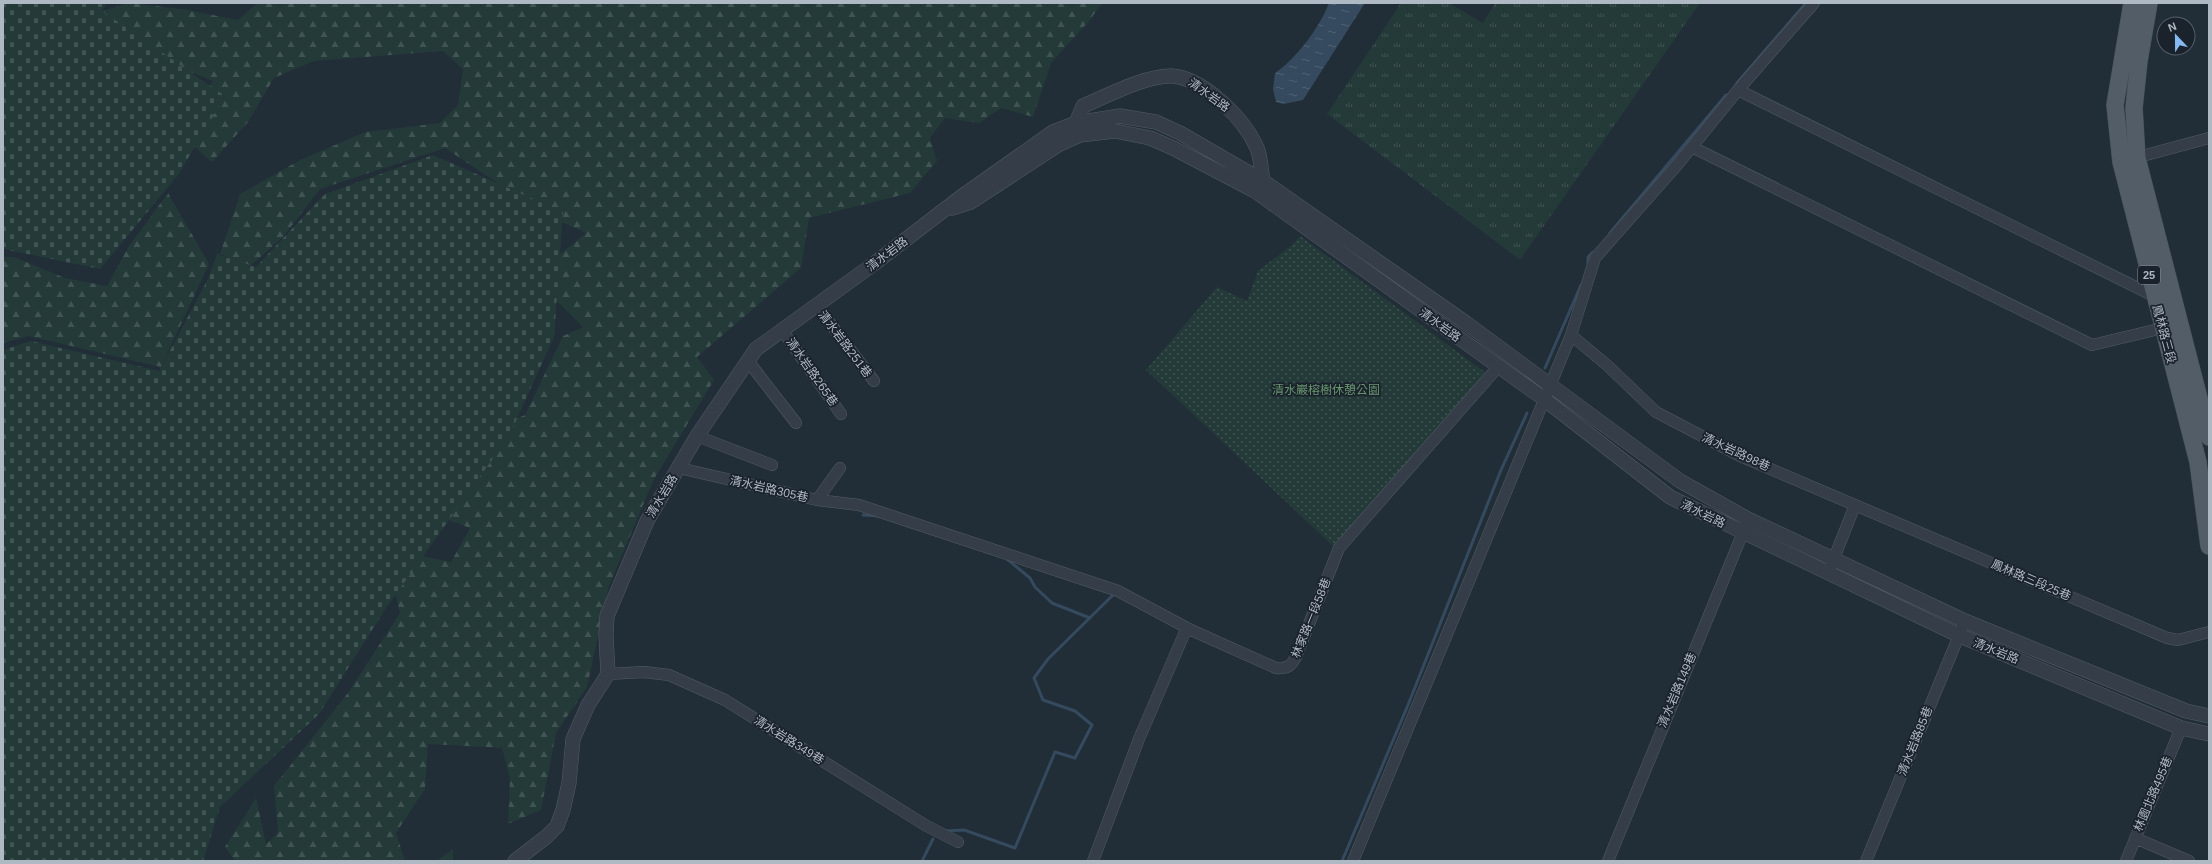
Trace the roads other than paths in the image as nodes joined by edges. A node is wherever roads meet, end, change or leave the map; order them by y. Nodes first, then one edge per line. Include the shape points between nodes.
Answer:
1 (1814, 3) edge
2 (2132, 3) edge
3 (2149, 3) edge
4 (1738, 90) junction
5 (1078, 129) junction
6 (2209, 138) edge
7 (1692, 147) junction
8 (2129, 160) junction
9 (1259, 186) junction
10 (2154, 296) junction
11 (817, 306) junction
12 (2163, 328) junction
13 (782, 330) junction
14 (1571, 335) junction
15 (748, 361) junction
16 (1498, 367) junction
17 (874, 381) dead end
18 (1550, 384) junction
19 (1544, 399) junction
20 (841, 414) dead end
21 (796, 422) dead end
22 (697, 436) junction
23 (2209, 437) edge
24 (772, 465) dead end
25 (679, 468) junction
26 (840, 468) dead end
27 (817, 500) junction
28 (1855, 505) junction
29 (1748, 519) junction
30 (1742, 533) junction
31 (2209, 546) edge
32 (1834, 559) junction
33 (1828, 574) junction
34 (1965, 621) junction
35 (1191, 630) junction
36 (2209, 632) edge
37 (1958, 636) junction
38 (608, 674) junction
39 (2209, 716) edge
40 (2181, 728) junction
41 (2209, 734) edge
42 (2135, 838) junction
43 (958, 842) dead end
44 (515, 861) edge
45 (1093, 861) edge
46 (1353, 861) edge
47 (1608, 861) edge
48 (1866, 861) edge
49 (2126, 861) edge
50 (2189, 861) edge

1 - 4 street
2 - 8 main road, 鳳林路三段 / 25 via 2115,105
3 - 8 main road, 鳳林路三段 / 25 via 2139,61
4 - 7 street
4 - 10 street
5 - 9 street, 清水岩路 via 1115,131 1150,138
5 - 9 street, 清水岩路 via 1083,106 1125,87 1171,76 1187,78 1228,107 1247,129 1258,149
5 - 11 street, 清水岩路 via 971,202 946,210
6 - 8 street
7 - 12 street via 2092,345
7 - 14 street via 1595,258
8 - 10 main road, 鳳林路三段 / 25
8 - 23 main road, 鳳林路三段 / 25
9 - 16 street, 清水岩路
9 - 18 street, 清水岩路
10 - 12 main road, 鳳林路三段 / 25
11 - 13 street, 清水岩路
11 - 17 street, 清水岩路251巷
12 - 31 main road, 鳳林路三段 / 25 via 2198,462
13 - 15 street, 清水岩路 via 756,349
13 - 20 street, 清水岩路265巷
14 - 18 street
14 - 28 street, 清水岩路98巷 via 1656,412 1740,456
15 - 21 street
15 - 22 street, 清水岩路
16 - 19 street, 清水岩路
16 - 35 street, 林家路一段58巷 via 1339,548 1291,665 1276,668
18 - 19 street
18 - 29 street, 清水岩路 via 1680,481
19 - 30 street, 清水岩路 via 1670,497
19 - 46 street
22 - 24 street
22 - 25 street, 清水岩路
25 - 27 street, 清水岩路305巷
25 - 38 street, 清水岩路 via 647,521 607,616
26 - 27 street
27 - 35 street, 清水岩路305巷 via 859,505 1118,591
28 - 32 street
28 - 36 street, 鳳林路三段25巷 via 2167,638 2178,640
29 - 30 street, 清水岩路149巷
29 - 32 street, 清水岩路
30 - 33 street, 清水岩路
30 - 47 street, 清水岩路149巷
32 - 33 street
32 - 34 street, 清水岩路
33 - 37 street, 清水岩路
34 - 37 street, 清水岩路85巷
34 - 39 street, 清水岩路 via 2186,711
35 - 45 street via 1185,632 1139,739
37 - 40 street, 清水岩路
37 - 48 street, 清水岩路85巷
38 - 43 street, 清水岩路349巷 via 644,672 669,675 725,700 925,825
38 - 44 street via 588,705 573,739 569,783 557,826
40 - 41 street, 清水岩路
40 - 42 street, 林園北路495巷
42 - 49 street, 林園北路495巷
42 - 50 street

